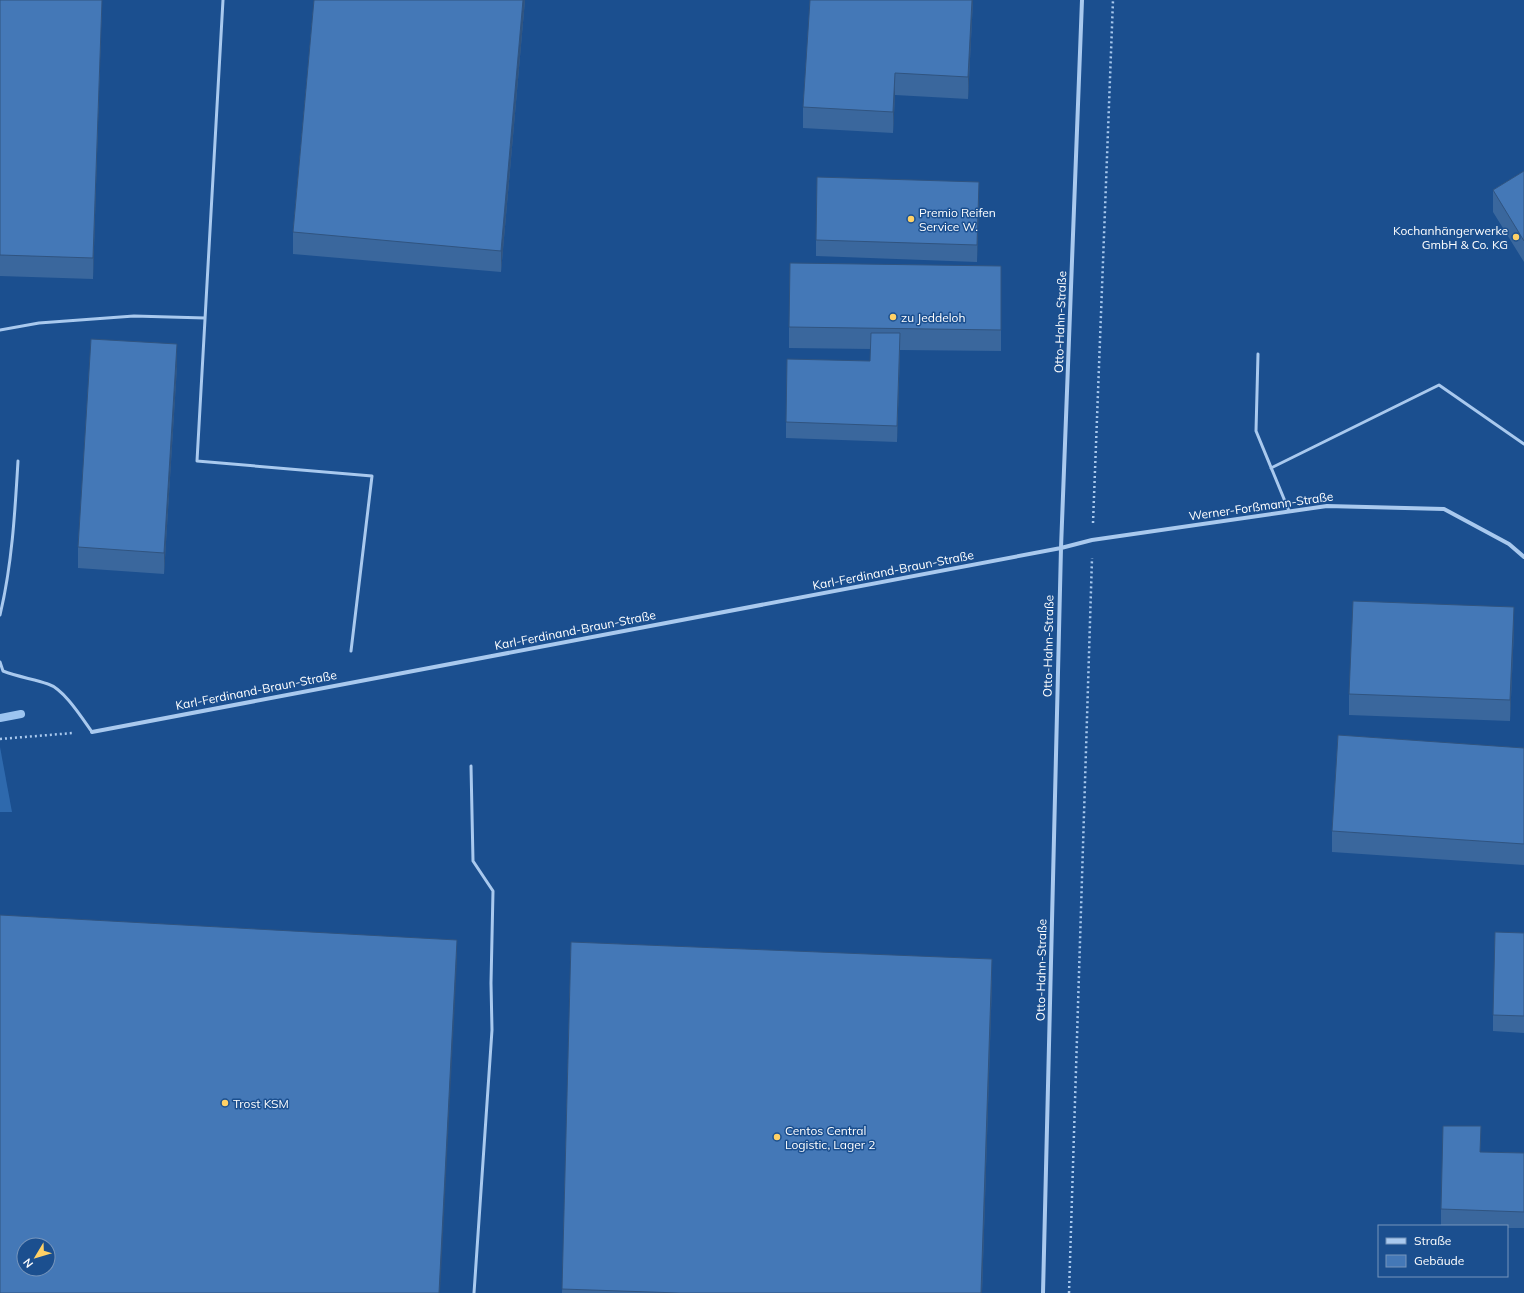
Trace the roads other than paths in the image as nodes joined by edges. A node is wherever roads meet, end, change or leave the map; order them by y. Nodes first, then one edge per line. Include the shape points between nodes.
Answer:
1 (223, 0) edge
2 (1082, 0) edge
3 (205, 318) junction
4 (0, 330) edge
5 (1258, 354) dead end
6 (1524, 444) edge
7 (18, 461) dead end
8 (1271, 468) junction
9 (1289, 511) junction
10 (1061, 548) junction
11 (1524, 557) edge
12 (0, 616) edge
13 (351, 652) dead end
14 (0, 662) edge
15 (92, 732) joint
16 (471, 766) dead end
17 (474, 1293) edge
18 (1043, 1293) edge

1 - 3 lane
2 - 10 street, Otto-Hahn-Straße
3 - 4 lane via 134,316 39,323
3 - 13 lane via 197,461 372,476
5 - 8 lane via 1256,431
6 - 8 lane via 1439,385
7 - 12 lane via 14,525
8 - 9 lane
9 - 10 street, Werner-Forßmann-Straße via 1092,540
9 - 11 street, Werner-Forßmann-Straße via 1327,506 1444,509 1509,544
10 - 15 street, Karl-Ferdinand-Braun-Straße
10 - 18 street, Otto-Hahn-Straße
14 - 15 lane via 3,671 50,684 62,693
16 - 17 lane via 473,861 493,890 492,1030

